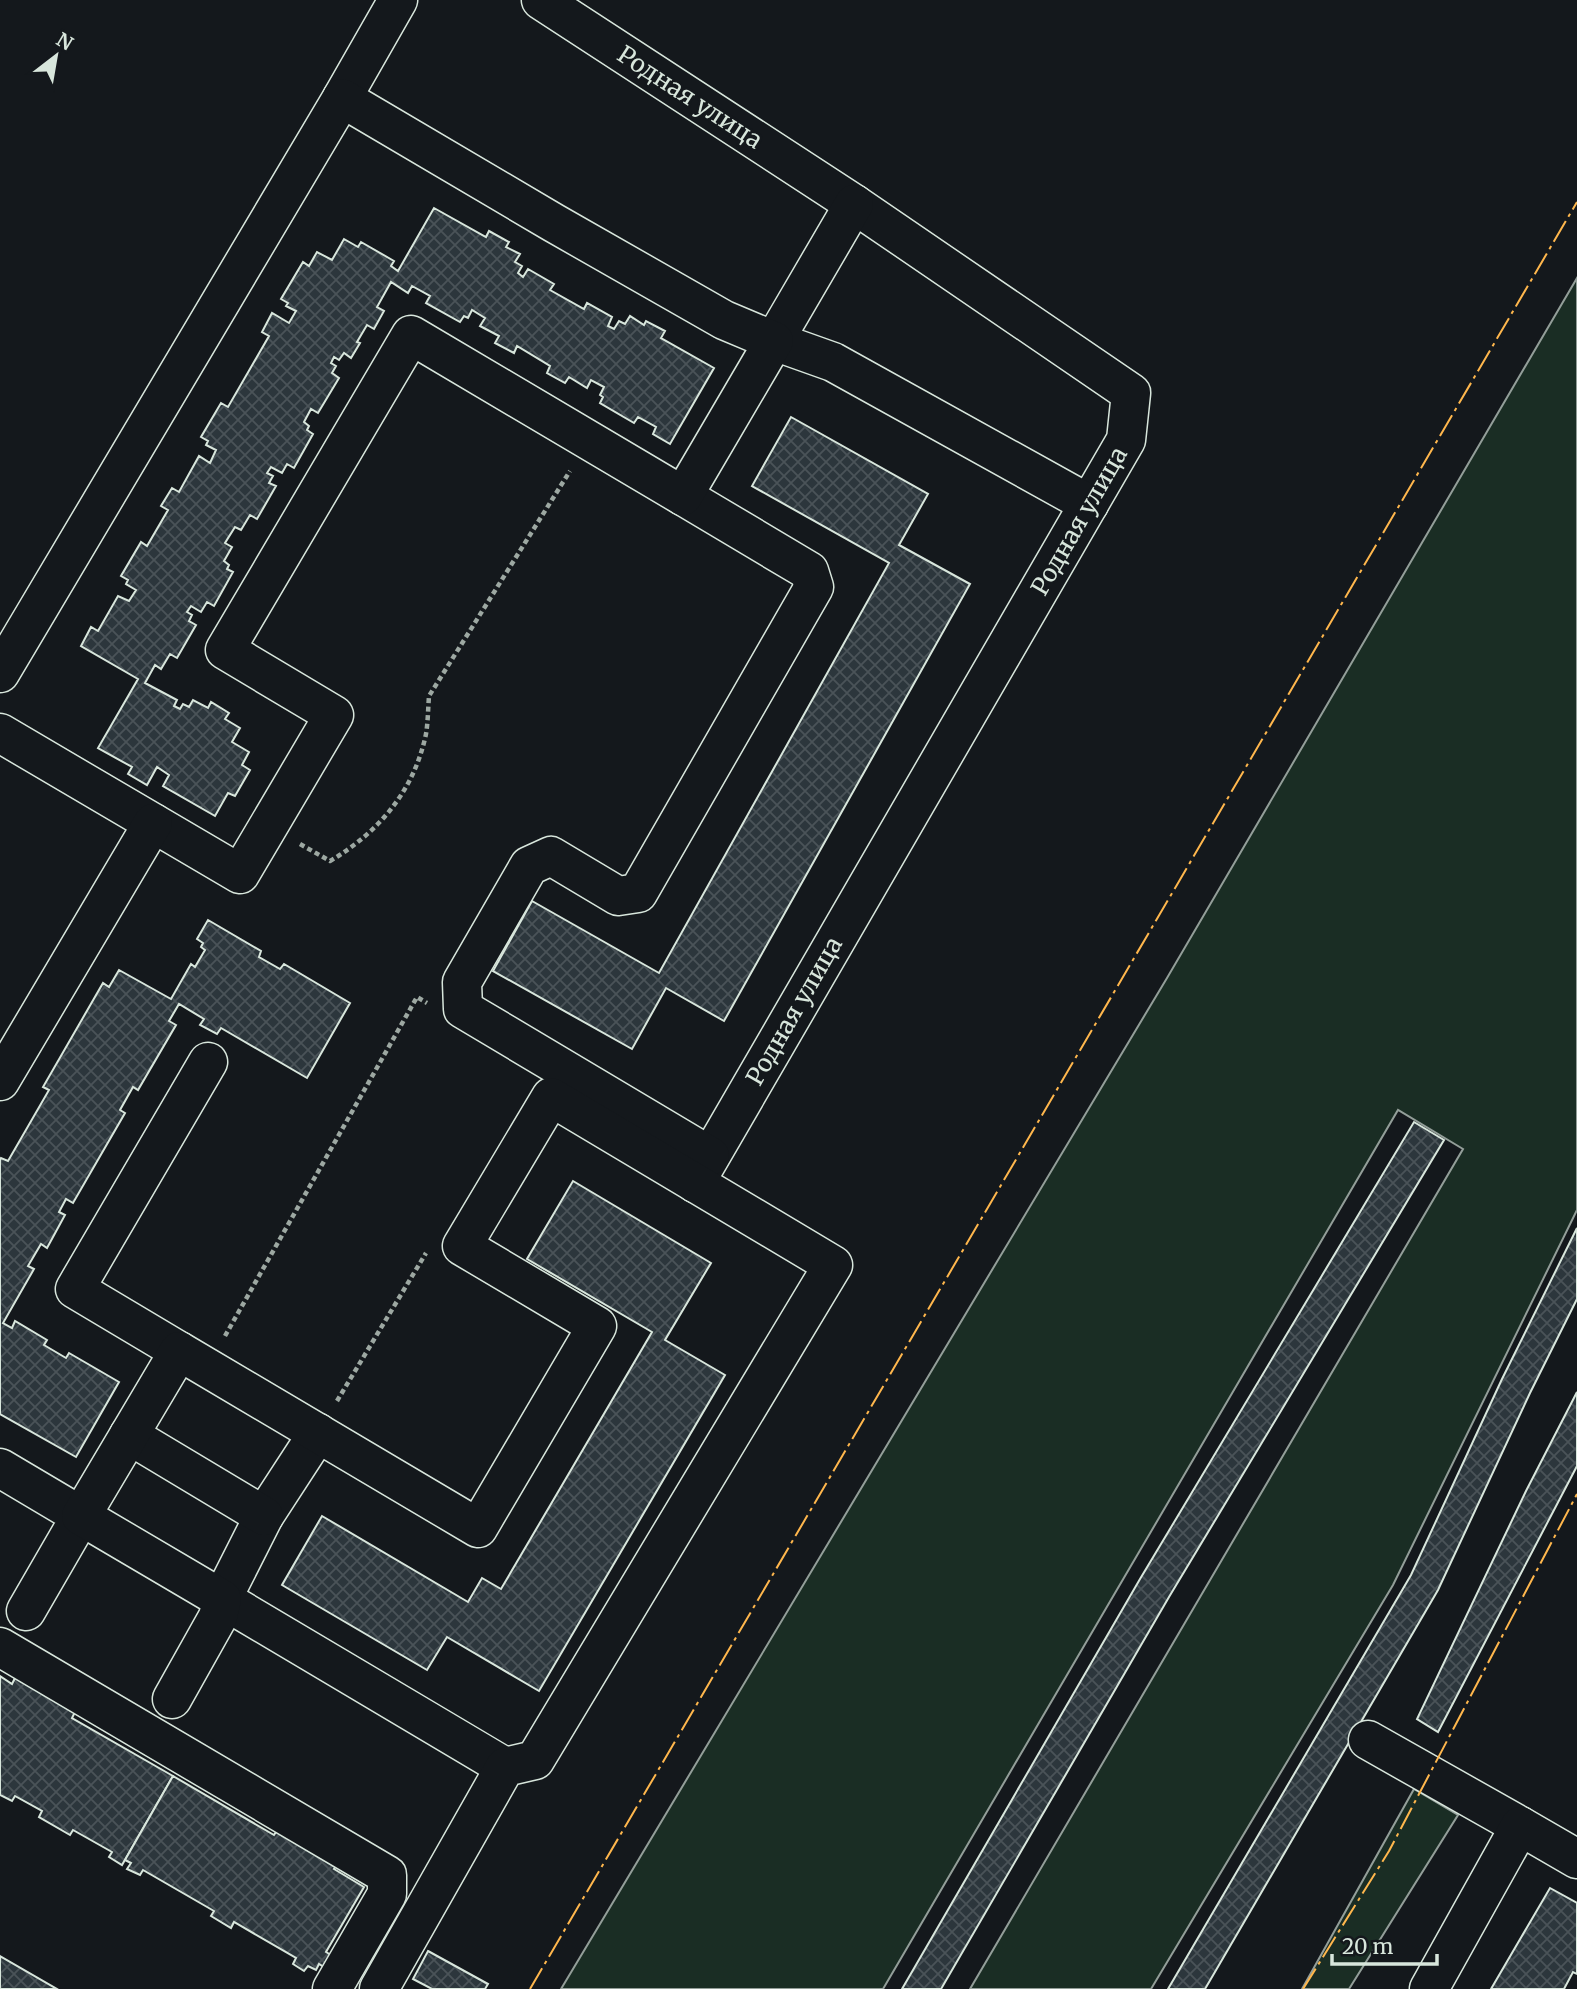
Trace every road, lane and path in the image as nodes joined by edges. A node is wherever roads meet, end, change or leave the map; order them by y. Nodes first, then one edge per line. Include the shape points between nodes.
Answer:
1 (398, 0) edge
2 (541, 0) edge
3 (342, 98) junction
4 (854, 204) junction
5 (774, 341) junction
6 (589, 440) junction
7 (683, 496) junction
8 (1089, 504) junction
9 (0, 673) edge
10 (0, 733) edge
11 (153, 823) junction
12 (268, 826) junction
13 (429, 1004) dead end
14 (208, 1062) dead end
15 (0, 1081) edge
16 (702, 1170) junction
17 (193, 1359) junction
18 (318, 1433) junction
19 (129, 1435) junction
20 (0, 1468) edge
21 (81, 1516) junction
22 (264, 1516) junction
23 (222, 1599) junction
24 (26, 1611) dead end
25 (0, 1647) edge
26 (172, 1699) dead end
27 (1368, 1740) dead end
28 (505, 1767) junction
29 (1520, 1826) junction
30 (1577, 1858) edge
31 (332, 1989) edge
32 (379, 1989) edge
33 (1429, 1989) edge

1 - 3 street
2 - 4 street, Родная улица
3 - 5 street via 724,320
3 - 9 street
4 - 5 street
4 - 8 street, Родная улица via 1131,393 1126,440
5 - 7 street
5 - 8 street via 833,362
6 - 7 street
6 - 12 path via 429,696 417,764 402,795 372,832 330,861
6 - 12 street via 411,335 225,650 334,715
7 - 16 street via 809,571 814,587 638,893 618,896 551,856 529,866 462,982 463,1009
8 - 16 street, Родная улица
10 - 11 street
11 - 12 street via 240,874
11 - 15 street
13 - 17 path via 417,997
14 - 17 street via 75,1289
16 - 18 street via 551,1097 462,1246 597,1326 478,1528
16 - 28 street via 833,1265 535,1760
17 - 18 street
17 - 19 street
18 - 22 street
19 - 21 street
19 - 22 street
20 - 21 street
21 - 23 street
21 - 24 street
22 - 23 street
23 - 26 street via 218,1616
23 - 28 street
25 - 31 street via 387,1875 387,1894
27 - 29 street
28 - 32 street
29 - 30 street
29 - 33 street

